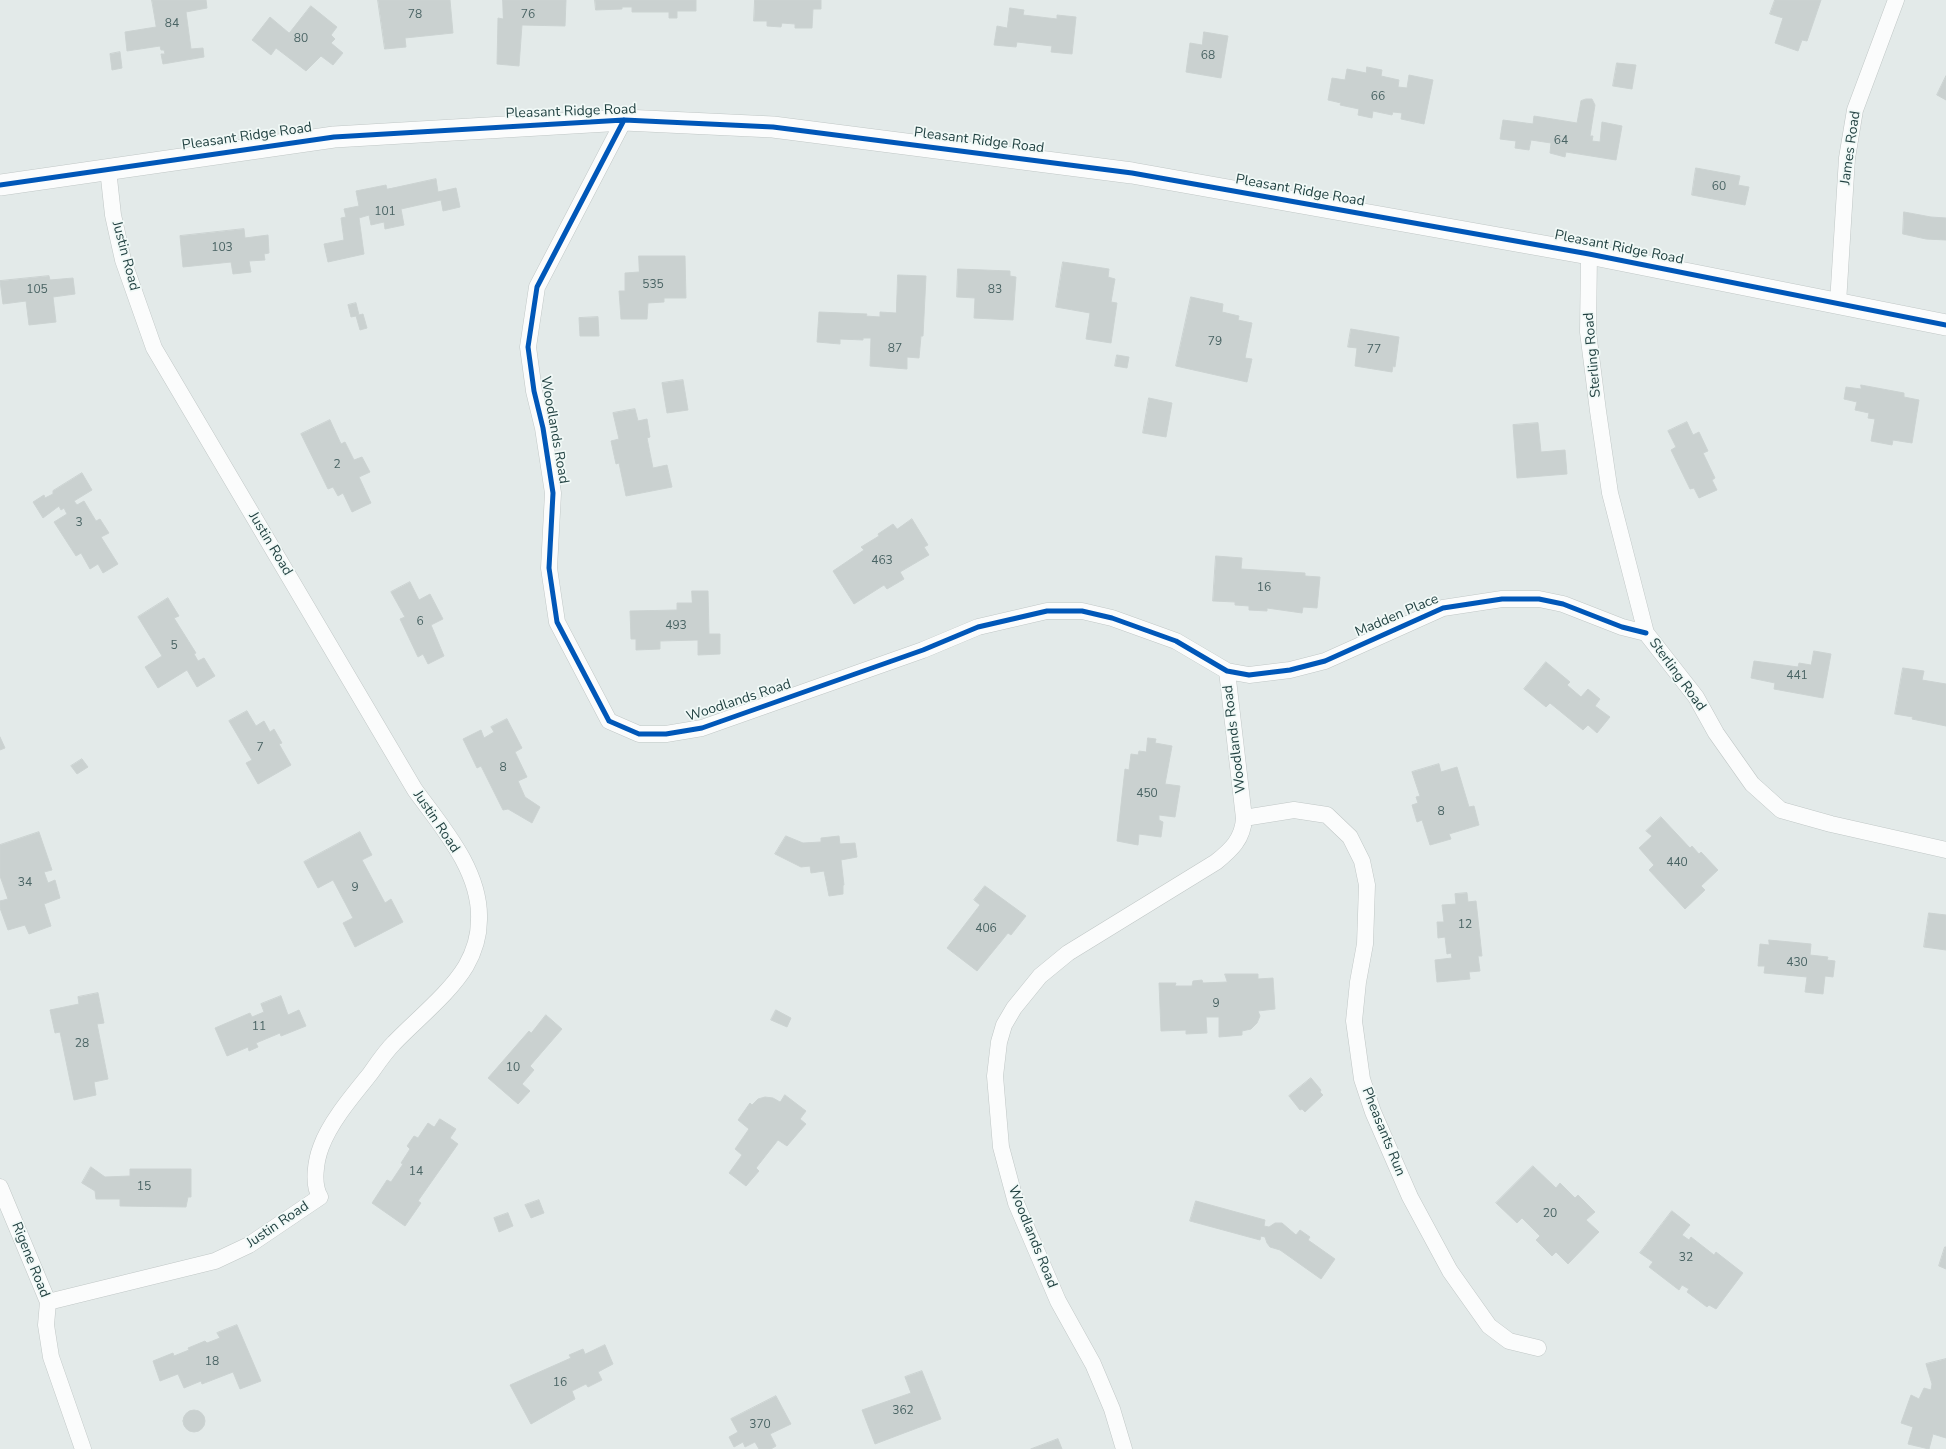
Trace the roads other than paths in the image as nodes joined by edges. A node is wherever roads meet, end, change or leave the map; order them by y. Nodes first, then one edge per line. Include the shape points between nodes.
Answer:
1 (1896, 0) edge
2 (624, 120) junction
3 (108, 169) junction
4 (0, 185) edge
5 (1589, 254) junction
6 (1838, 303) junction
7 (1946, 325) edge
8 (1646, 633) junction
9 (1227, 671) junction
10 (1244, 818) junction
11 (1946, 850) edge
12 (0, 1187) edge
13 (48, 1302) junction
14 (1538, 1348) dead end
15 (83, 1449) edge
16 (1124, 1449) edge

1 - 6 street, James Road via 1856,110 1847,158
2 - 3 street, Pleasant Ridge Road via 334,137
2 - 5 street, Pleasant Ridge Road via 773,127 1132,173
2 - 9 street, Woodlands Road via 537,287 528,347 553,493 549,568 557,622 609,721 639,734 666,734 702,728 923,650 978,627 1047,611 1082,610 1112,618 1176,641
3 - 4 street, Pleasant Ridge Road
3 - 13 street, Justin Road via 113,215 123,260 154,348 415,790 450,837 469,873 477,897 479,920 476,945 465,967 440,997 392,1044 343,1109 322,1146 317,1165 317,1192 320,1197 249,1245 216,1261
5 - 6 street, Pleasant Ridge Road
5 - 8 street, Sterling Road via 1588,332 1610,493
6 - 7 street, Pleasant Ridge Road
8 - 9 street, Madden Place via 1622,627 1563,604 1539,599 1502,599 1443,608 1325,661 1290,670 1249,675
8 - 11 street, Sterling Road via 1696,697 1716,733 1752,784 1781,810
9 - 10 street, Woodlands Road
10 - 14 street, Pheasants Run via 1294,810 1327,815 1350,837 1362,861 1367,885 1365,944 1354,1021 1362,1079 1373,1112 1410,1197 1450,1271 1489,1326 1509,1340
10 - 16 street, Woodlands Road via 1244,828 1235,846 1216,862 1068,953 1040,976 1014,1008 999,1042 995,1076 1002,1147 1016,1203 1058,1301 1094,1364
12 - 13 street, Rigene Road
13 - 15 street, Rigene Road via 46,1325 51,1357

